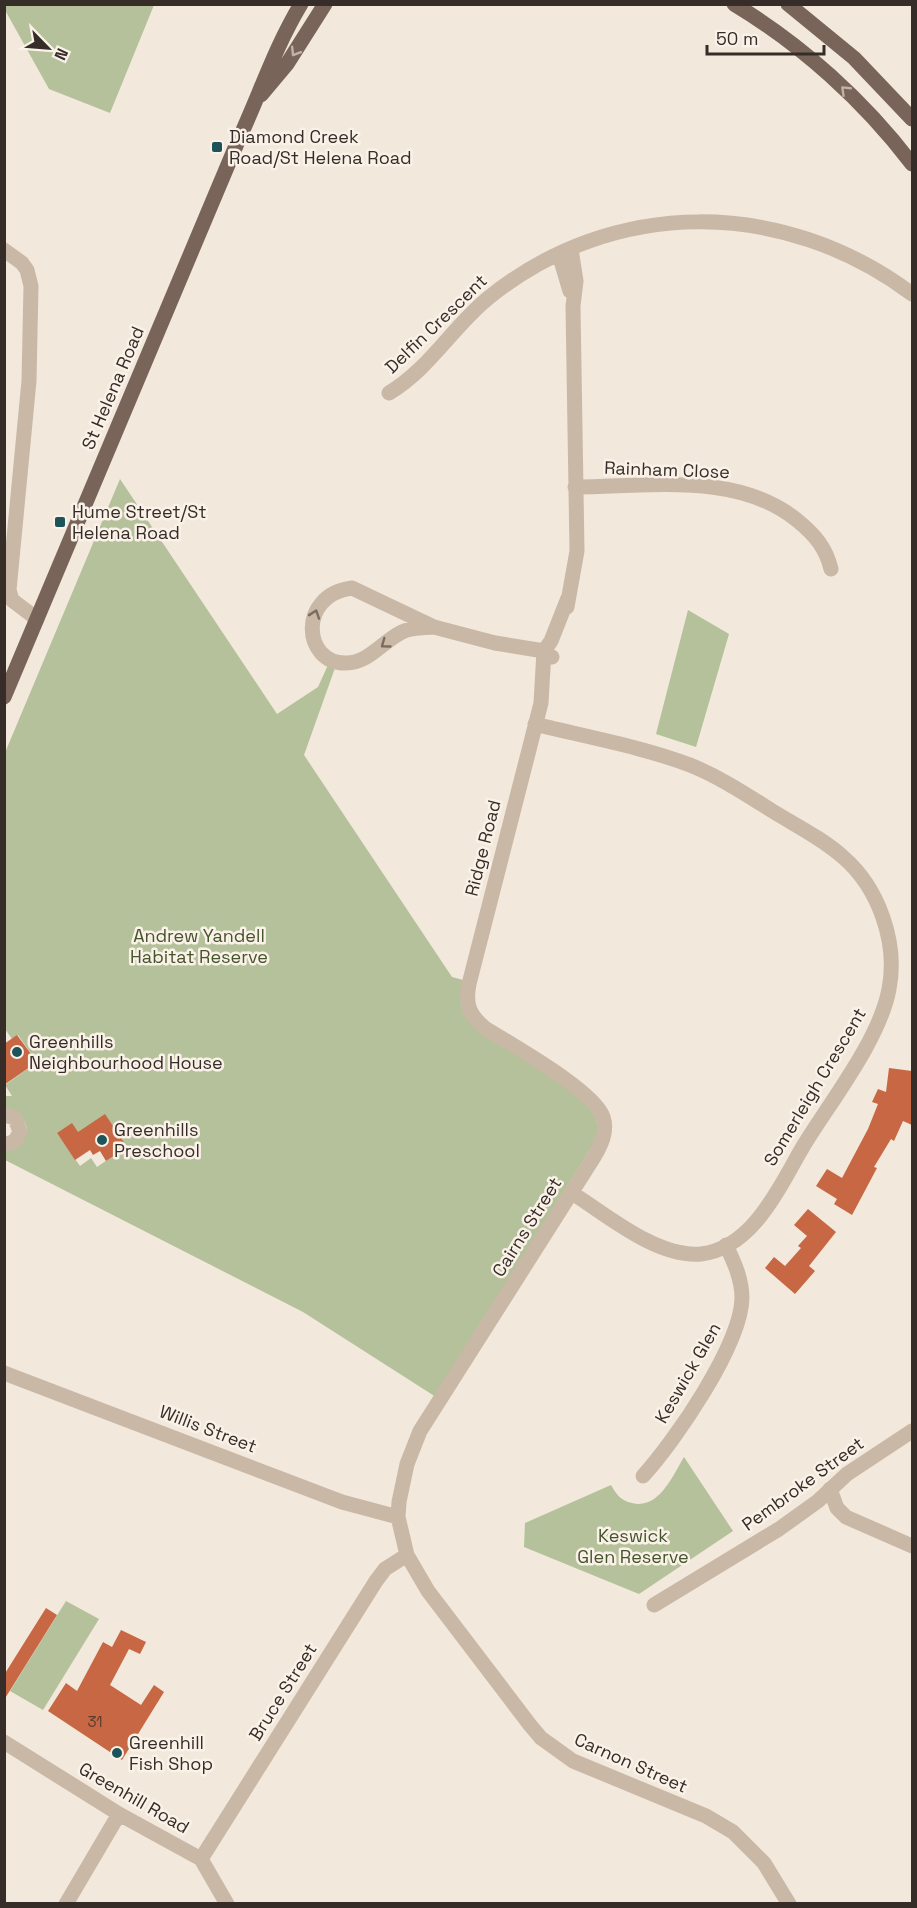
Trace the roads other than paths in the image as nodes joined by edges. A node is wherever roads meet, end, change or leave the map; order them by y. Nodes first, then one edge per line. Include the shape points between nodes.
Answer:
1 (301, 4) edge
2 (325, 4) edge
3 (734, 4) edge
4 (788, 4) edge
5 (260, 96) junction
6 (912, 119) edge
7 (912, 164) edge
8 (4, 250) edge
9 (565, 252) junction
10 (912, 294) edge
11 (389, 393) dead end
12 (575, 488) junction
13 (831, 569) dead end
14 (37, 620) junction
15 (434, 627) junction
16 (546, 656) junction
17 (4, 697) edge
18 (535, 724) junction
19 (467, 1003) joint
20 (4, 1115) edge
21 (4, 1145) edge
22 (572, 1192) junction
23 (726, 1245) junction
24 (4, 1373) edge
25 (912, 1431) edge
26 (643, 1476) dead end
27 (830, 1489) junction
28 (398, 1517) junction
29 (912, 1546) edge
30 (407, 1555) junction
31 (654, 1605) dead end
32 (4, 1742) edge
33 (119, 1814) junction
34 (201, 1859) junction
35 (226, 1903) edge
36 (66, 1904) edge
37 (789, 1904) edge

1 - 5 main road, St Helena Road via 273,55
2 -> 5 main road, St Helena Road via 287,64
7 -> 3 main road via 822,68
4 - 6 main road via 854,58
5 - 14 main road, St Helena Road
8 - 14 street via 27,270 31,298 30,381 9,590 12,600
9 - 10 street, Delfin Crescent via 656,224 732,222 787,231 832,247
9 - 11 street, Delfin Crescent via 534,266 487,298 418,372
9 - 12 street, Ridge Road via 573,306
12 - 13 street, Rainham Close via 688,486 750,495 778,507 804,526 824,548
12 - 16 street, Ridge Road via 577,551 563,633
14 - 17 main road, St Helena Road
15 -> 15 street via 409,629 363,659 345,663 336,662 321,650 313,636 312,620 328,595 352,588
15 - 16 street
16 - 18 street, Ridge Road via 550,680
18 - 19 street, Ridge Road
18 - 23 street, Somerleigh Crescent via 650,752 724,782 842,856 862,878 882,916 891,974 875,1030 759,1216 748,1230
19 - 22 street, Cairns Street via 479,1024 583,1092 599,1109 604,1137
20 - 21 street via 15,1119 20,1132 15,1141
22 - 23 street, Somerleigh Crescent via 669,1250 702,1254
22 - 28 street, Cairns Street via 420,1431 402,1482
23 - 26 street, Keswick Glen via 742,1289 736,1330 722,1360 667,1448
24 - 28 street, Willis Street via 342,1502
25 - 27 street, Pembroke Street
27 - 29 street via 837,1508 846,1517
27 - 31 street, Pembroke Street via 779,1529
28 - 30 street
30 - 34 street, Bruce Street via 385,1569 376,1581
30 - 37 street, Carnon Street via 428,1591 542,1738 573,1761 706,1816 733,1832 764,1863
32 - 33 street, Greenhill Road
33 - 34 street, Greenhill Road
33 - 36 street
34 - 35 street

